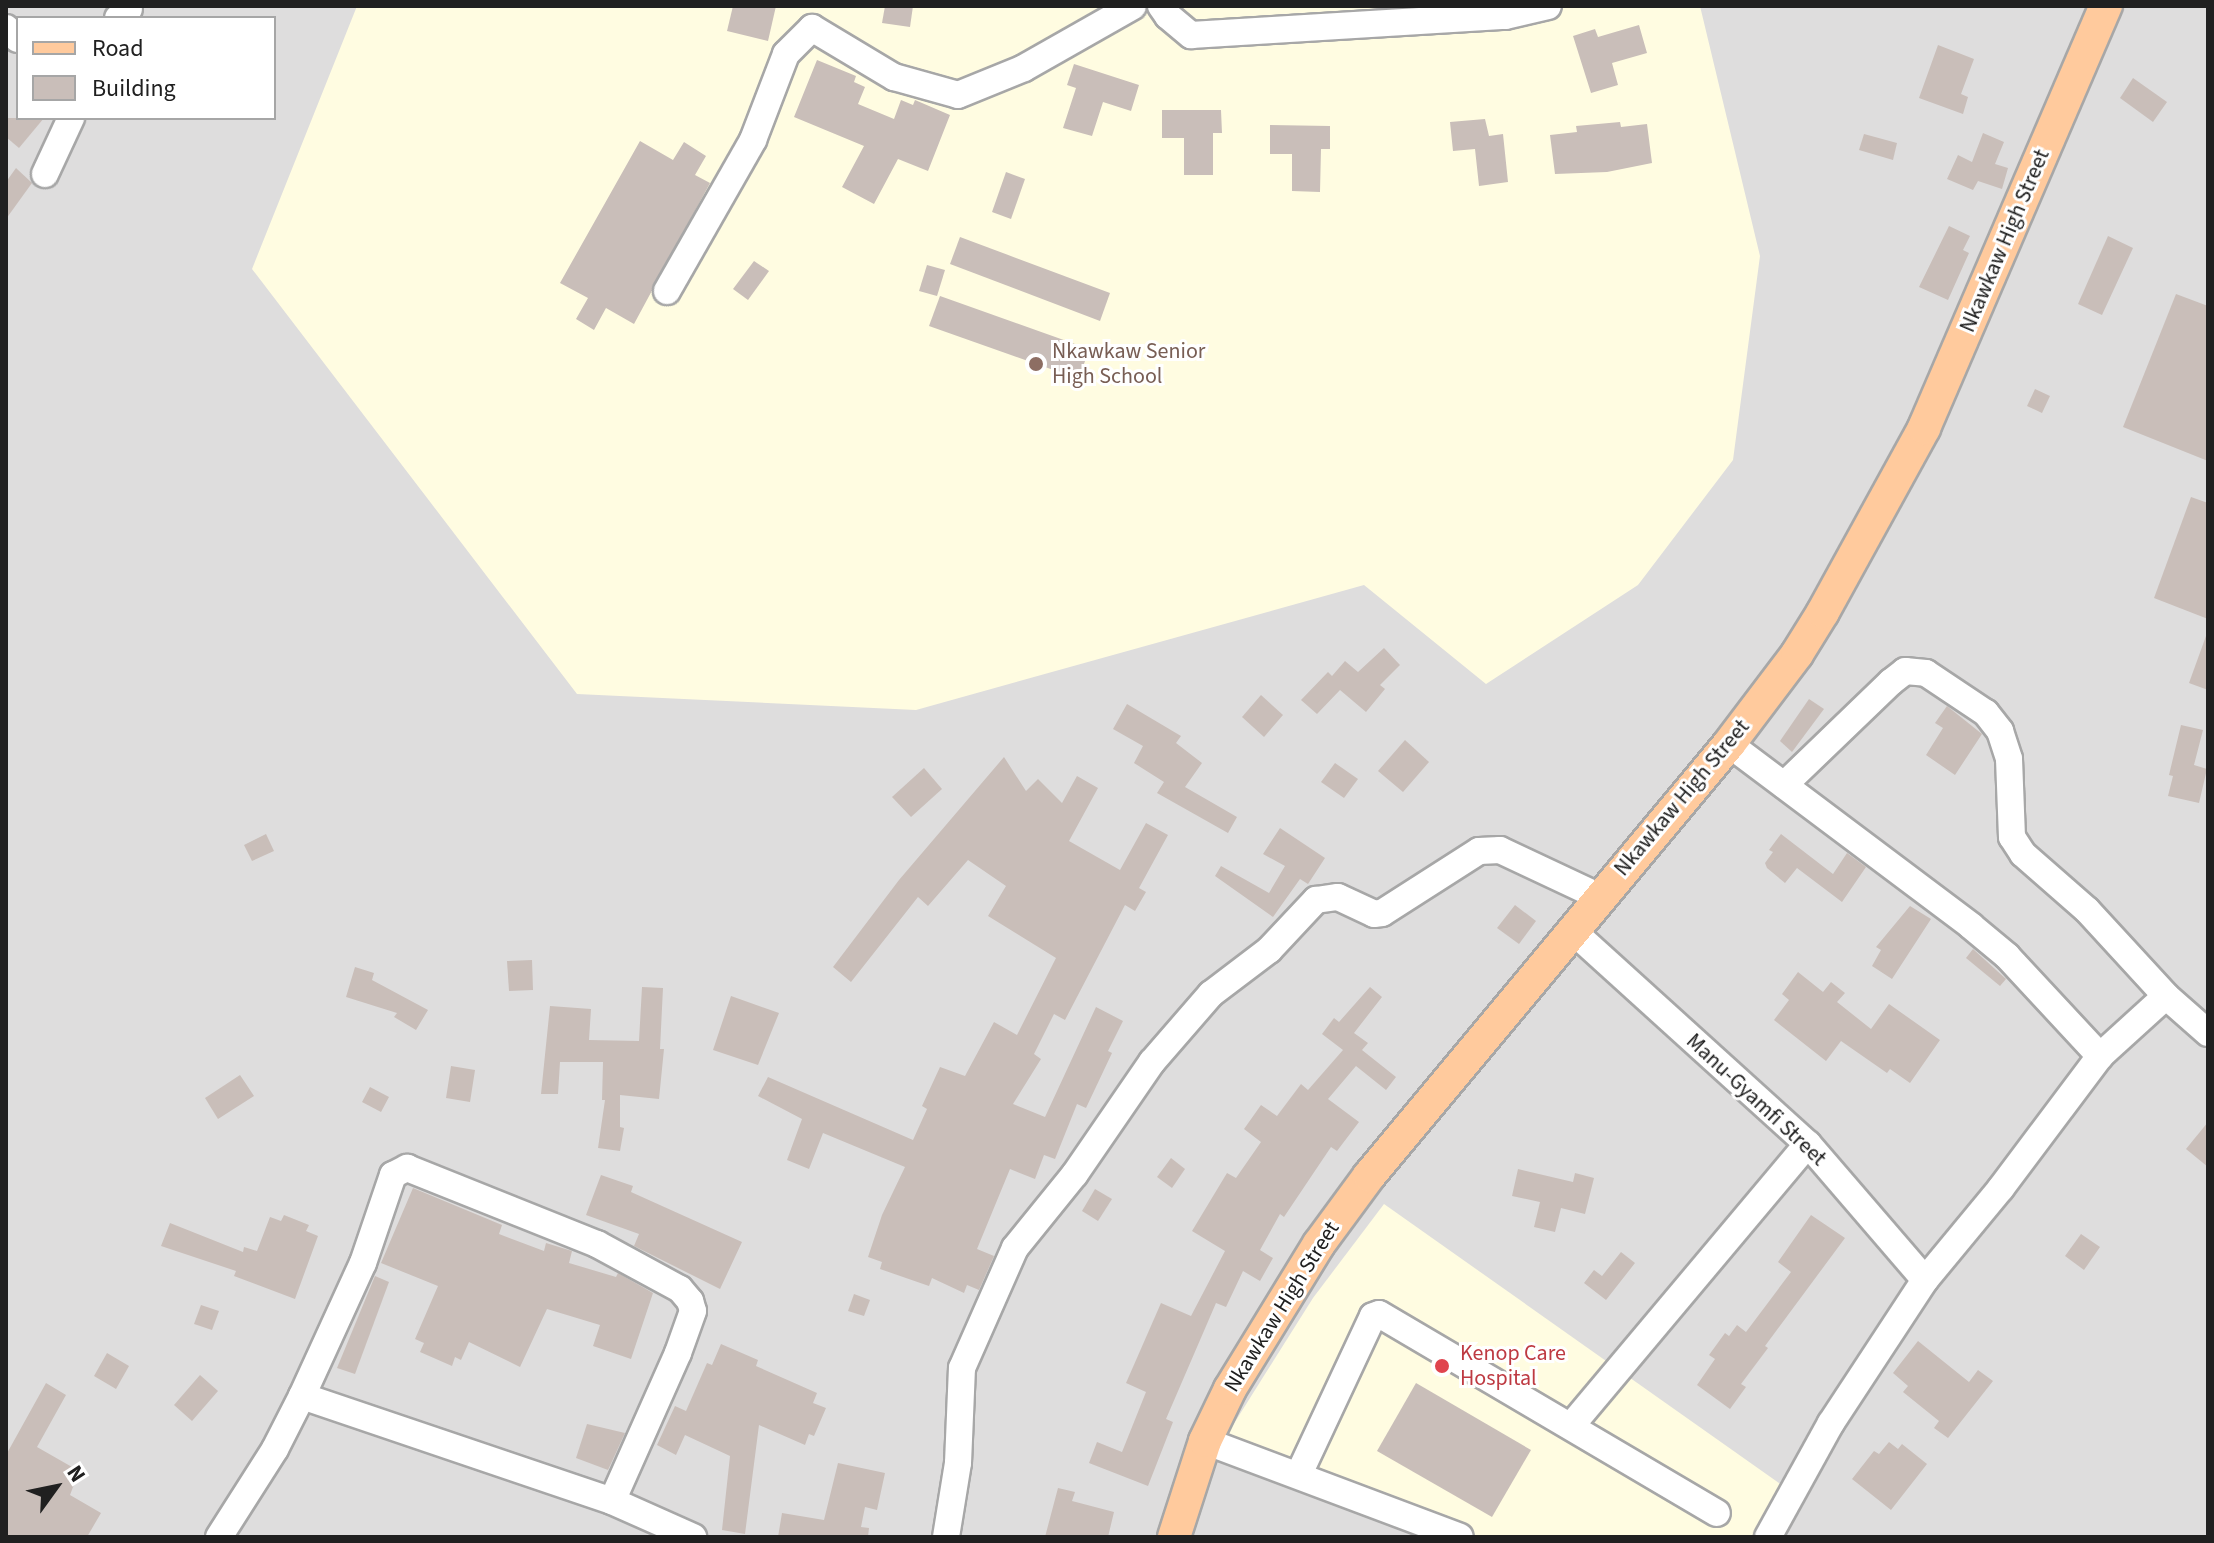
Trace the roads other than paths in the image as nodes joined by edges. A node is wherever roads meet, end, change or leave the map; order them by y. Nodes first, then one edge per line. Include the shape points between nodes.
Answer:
1 (1133, 6) edge
2 (1161, 6) edge
3 (1548, 6) edge
4 (2106, 6) edge
5 (1504, 11) edge
6 (70, 120) edge
7 (45, 174) dead end
8 (667, 291) dead end
9 (1729, 744) junction
10 (1784, 785) junction
11 (1600, 897) junction
12 (1575, 933) junction
13 (2166, 996) junction
14 (2208, 1033) edge
15 (2100, 1056) junction
16 (1808, 1144) junction
17 (1925, 1280) junction
18 (302, 1396) junction
19 (1571, 1426) junction
20 (1205, 1441) junction
21 (1299, 1474) junction
22 (612, 1501) junction
23 (1717, 1513) dead end
24 (219, 1537) edge
25 (693, 1537) edge
26 (946, 1537) edge
27 (1174, 1537) edge
28 (1460, 1537) edge
29 (1768, 1537) edge

1 - 8 street via 1024,68 958,95 894,77 812,28 786,54 753,140
2 - 5 street via 1191,35
3 - 5 street
4 - 9 main road, Nkawkaw High Street via 1918,440 1797,654
6 - 7 street
9 - 10 street
9 - 11 main road, Nkawkaw High Street
10 - 13 street via 1891,682 1905,671 1926,673 1986,713 2000,731 2009,759 2012,837 2023,854 2087,910
10 - 15 street via 2007,956
11 - 12 main road, Nkawkaw High Street
11 - 26 street via 1500,850 1479,851 1382,913 1338,897 1316,900 1269,950 1202,1002 1015,1248 962,1368 958,1463
12 - 16 street, Manu-Gyamfi Street
12 - 20 main road, Nkawkaw High Street via 1369,1176 1319,1244 1230,1389
13 - 14 street
13 - 15 street
15 - 17 street
16 - 17 street, Manu-Gyamfi Street
16 - 19 street
17 - 29 street via 1831,1423
18 - 22 street
18 - 22 street via 363,1263 393,1175 407,1168 597,1244 680,1289 690,1301 693,1311 678,1353
18 - 24 street
19 - 21 street via 1379,1314 1373,1316
19 - 23 street
20 - 21 street
20 - 27 main road, Nkawkaw High Street
21 - 28 street
22 - 25 street

